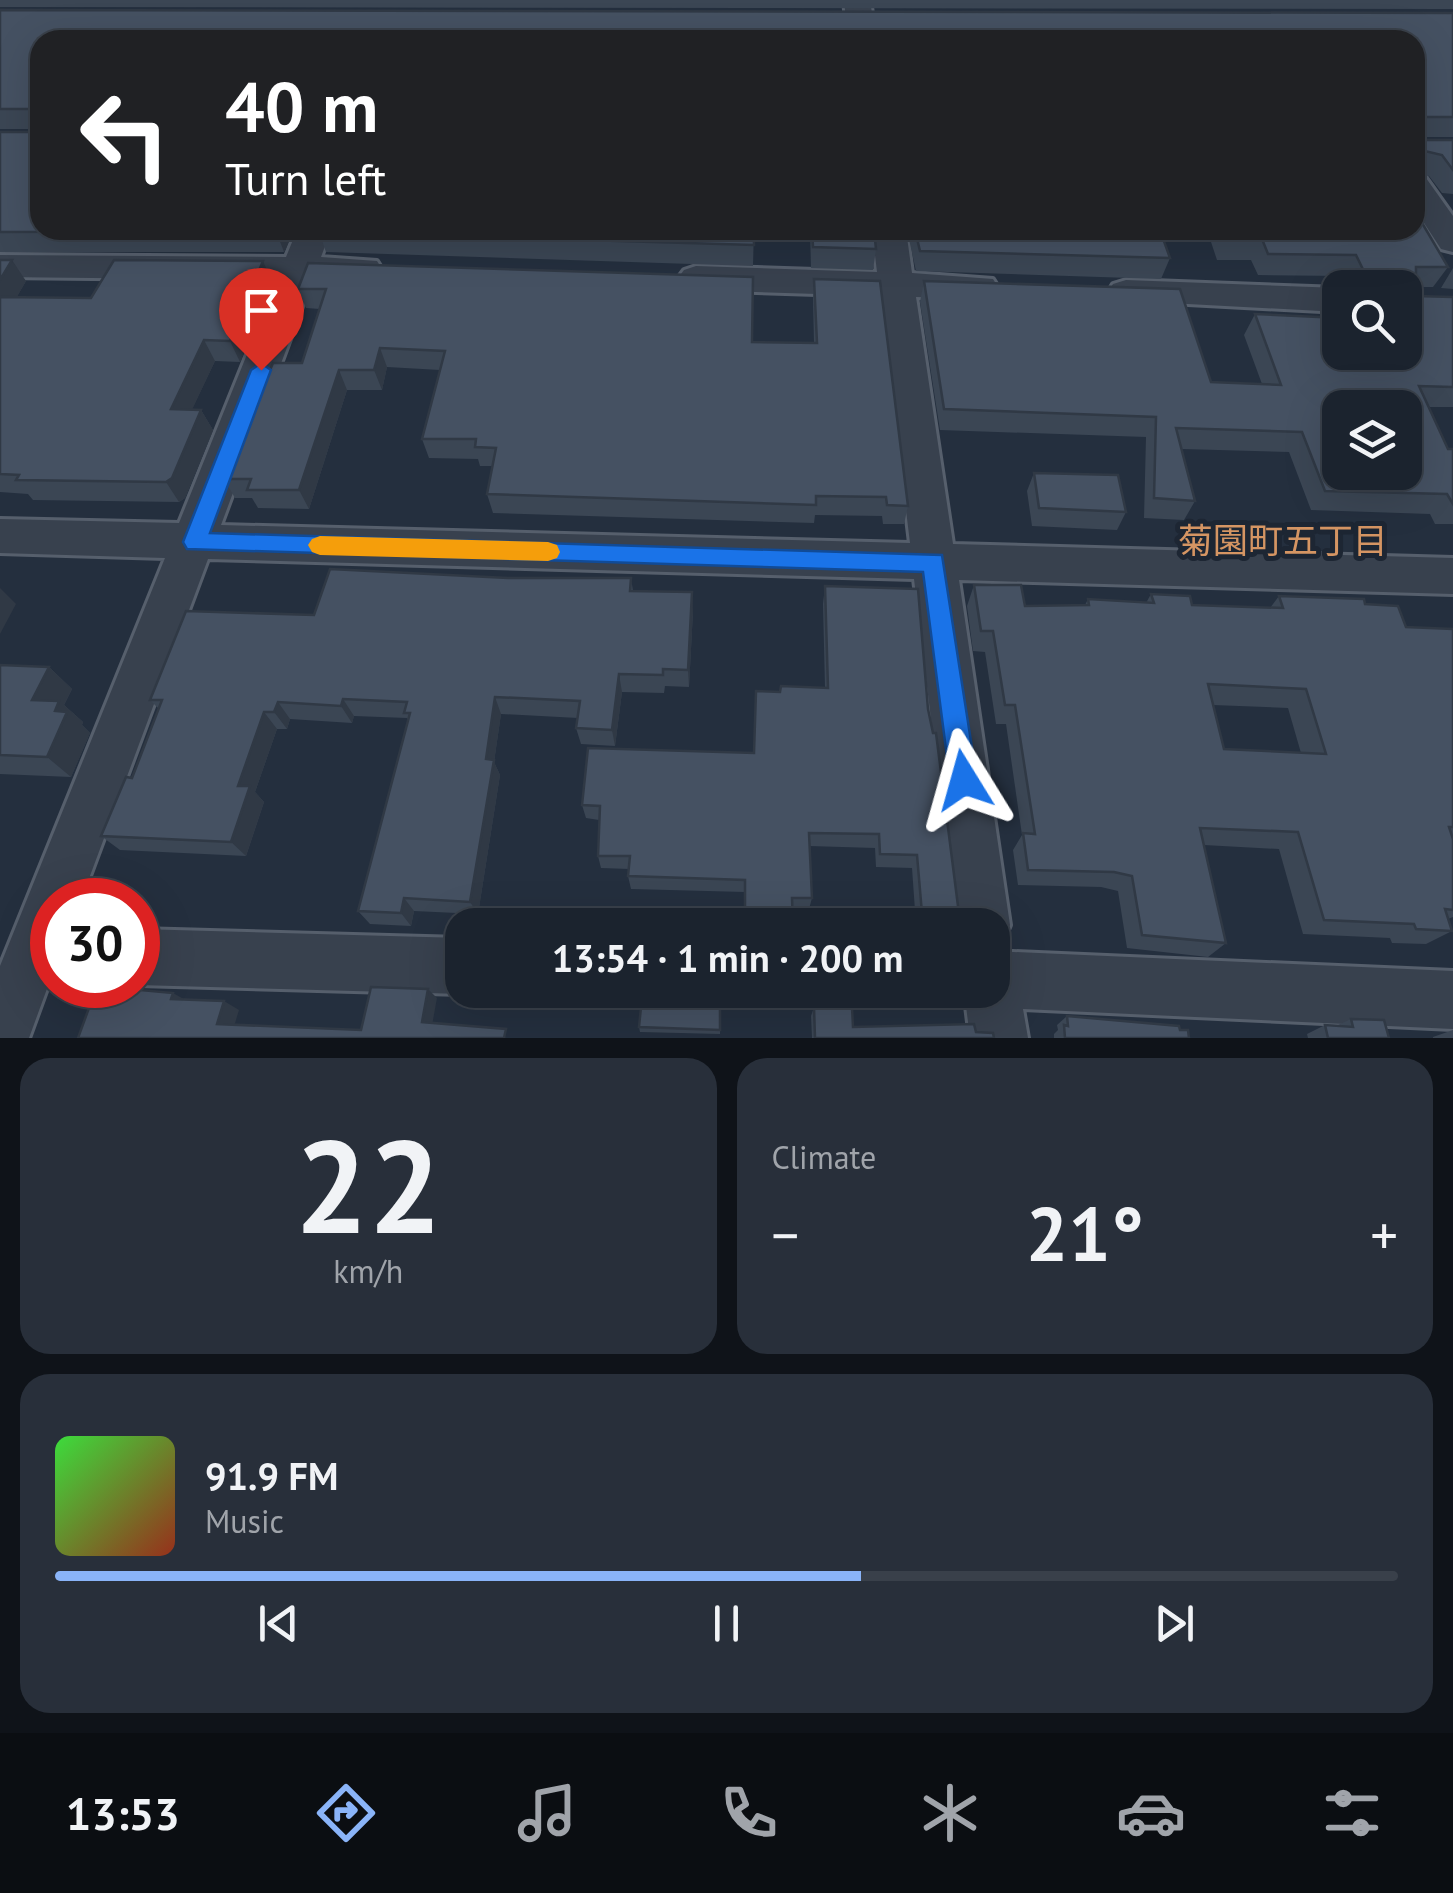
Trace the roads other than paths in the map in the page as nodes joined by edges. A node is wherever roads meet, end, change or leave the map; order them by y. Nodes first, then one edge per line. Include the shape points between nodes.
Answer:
1 (1425, 200) edge
2 (890, 240) edge
3 (1453, 241) edge
4 (307, 249) edge
5 (0, 266) edge
6 (399, 270) edge
7 (657, 277) edge
8 (894, 284) junction
9 (1010, 288) edge
10 (1088, 291) edge
11 (1322, 299) edge
12 (0, 536) edge
13 (195, 542) junction
14 (934, 562) junction
15 (1453, 576) edge
16 (60, 878) edge
17 (981, 908) edge
18 (30, 956) edge
19 (160, 959) edge
20 (445, 966) edge
21 (1010, 981) edge
22 (1453, 1000) edge
23 (995, 1008) edge
24 (0, 1038) edge
25 (999, 1038) edge

1 - 3 street
2 - 8 street
4 - 5 street
4 - 6 street
4 - 13 street
7 - 8 street
8 - 9 street
8 - 14 street
10 - 11 street
12 - 13 street
13 - 14 street
13 - 16 street
14 - 15 street
14 - 17 street
18 - 24 street
19 - 20 street
21 - 22 street
23 - 25 street

